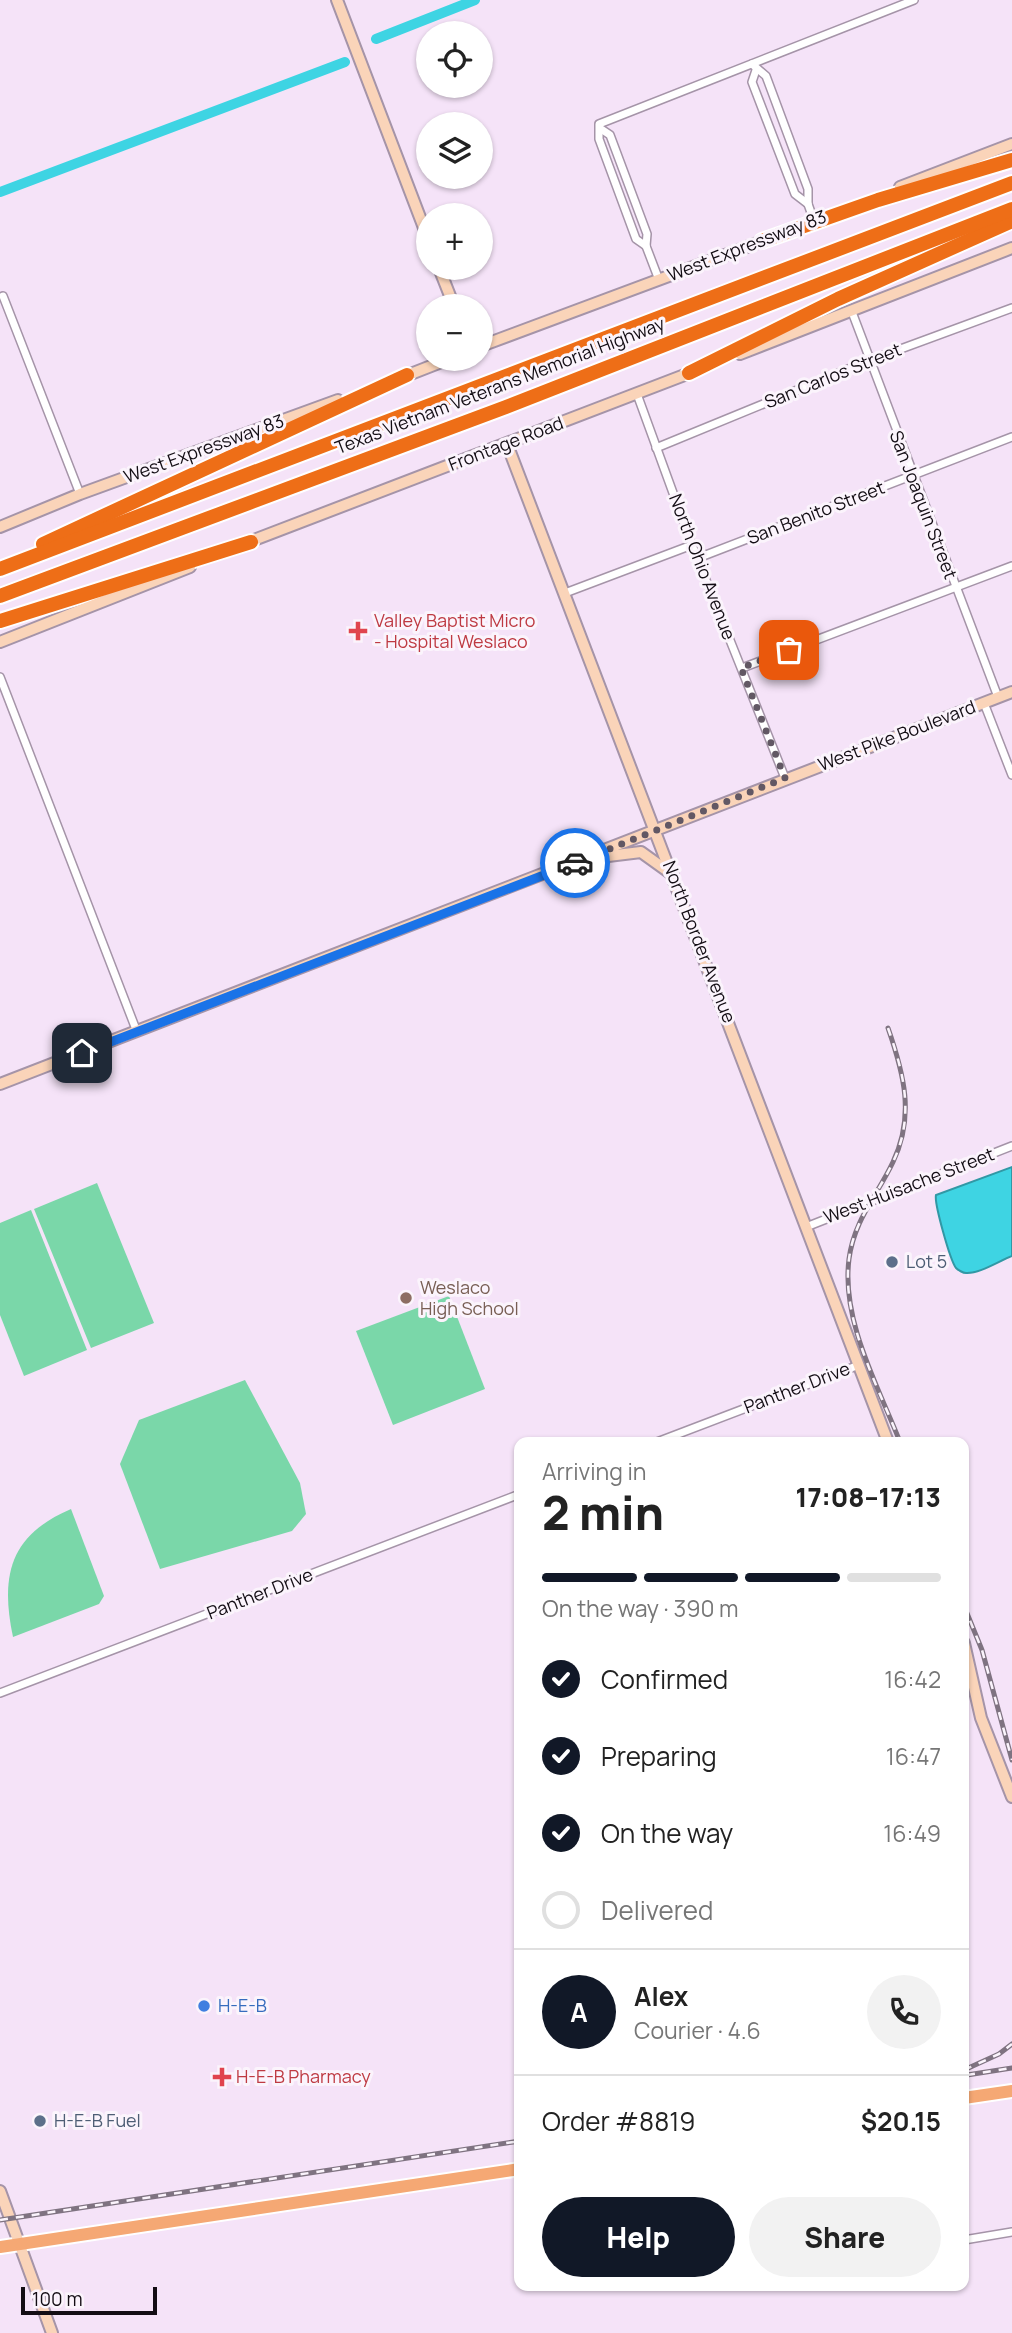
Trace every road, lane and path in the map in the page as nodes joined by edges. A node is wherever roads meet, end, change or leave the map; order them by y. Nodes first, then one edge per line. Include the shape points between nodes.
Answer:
1 (337, 0) edge
2 (914, 0) edge
3 (754, 67) junction
4 (1012, 144) edge
5 (1012, 160) edge
6 (1012, 183) edge
7 (808, 204) junction
8 (416, 207) edge
9 (1012, 209) edge
10 (814, 221) junction
11 (1012, 221) edge
12 (762, 241) junction
13 (1012, 248) edge
14 (659, 279) junction
15 (3, 296) dead end
16 (1012, 308) edge
17 (852, 312) junction
18 (493, 341) edge
19 (868, 361) junction
20 (418, 371) edge
21 (689, 373) junction
22 (407, 375) junction
23 (637, 394) junction
24 (1012, 437) edge
25 (507, 444) junction
26 (656, 448) junction
27 (912, 476) junction
28 (80, 494) junction
29 (0, 527) edge
30 (251, 542) junction
31 (692, 545) junction
32 (698, 558) junction
33 (0, 564) edge
34 (1012, 566) edge
35 (0, 569) edge
36 (955, 587) junction
37 (565, 593) junction
38 (0, 596) edge
39 (0, 621) edge
40 (0, 642) edge
41 (741, 668) junction
42 (0, 677) edge
43 (1012, 692) edge
44 (998, 697) junction
45 (984, 703) junction
46 (1012, 775) edge
47 (785, 778) junction
48 (654, 829) junction
49 (587, 859) junction
50 (673, 874) junction
51 (137, 1032) junction
52 (0, 1084) edge
53 (1012, 1146) edge
54 (806, 1227) junction
55 (859, 1365) junction
56 (670, 1437) edge
57 (886, 1437) edge
58 (514, 1496) edge
59 (969, 1665) edge
60 (0, 1693) edge
61 (1012, 1797) edge
62 (1012, 2091) edge
63 (969, 2097) edge
64 (514, 2170) edge
65 (0, 2191) edge
66 (1012, 2232) edge
67 (969, 2239) edge
68 (19, 2244) junction
69 (0, 2247) edge
70 (52, 2333) edge

1 - 8 street
2 - 3 street
3 - 7 street via 766,76 808,189
3 - 7 street via 752,82 795,194
3 - 14 street via 599,124 610,135
4 - 10 street, West Expressway 83
5 - 12 highway
6 - 35 highway, Texas Vietnam Veterans Memorial Highway
7 - 10 street
9 - 38 highway, Texas Vietnam Veterans Memorial Highway via 506,407
10 - 12 street, West Expressway 83
11 - 21 highway via 838,299
12 - 14 street, West Expressway 83
13 - 17 street, Frontage Road
14 - 18 street, West Expressway 83
15 - 28 street
16 - 19 street, San Carlos Street
17 - 19 street, San Joaquin Street
17 - 21 street, Frontage Road
19 - 26 street, San Carlos Street
19 - 27 street, San Joaquin Street
20 - 22 street, West Expressway 83
21 - 23 street, Frontage Road
22 - 28 street, West Expressway 83
22 - 33 highway
23 - 25 street, Frontage Road
23 - 26 street, North Ohio Avenue
24 - 27 street, San Benito Street
25 - 30 street, Frontage Road
25 - 37 street, North Border Avenue
26 - 31 street, North Ohio Avenue
27 - 32 street, San Benito Street
27 - 36 street, San Joaquin Street
28 - 29 street, West Expressway 83
30 - 39 highway
30 - 40 street, Frontage Road
31 - 32 street, North Ohio Avenue
31 - 37 street
32 - 41 street, North Ohio Avenue
34 - 36 street
36 - 41 street
36 - 44 street, San Joaquin Street
37 - 48 street, North Border Avenue
41 - 47 street, North Ohio Avenue
42 - 51 street
43 - 44 street, West Pike Boulevard
44 - 45 street, West Pike Boulevard
45 - 46 street
45 - 47 street, West Pike Boulevard
47 - 48 street, West Pike Boulevard
48 - 49 street, West Pike Boulevard
48 - 50 street, North Border Avenue
49 - 50 street via 641,852
49 - 51 street, West Pike Boulevard
50 - 54 street, North Border Avenue
51 - 52 street, West Pike Boulevard
53 - 54 street, West Huisache Street
54 - 55 street, North Border Avenue
55 - 56 street, Panther Drive
55 - 57 street, North Border Avenue
58 - 60 street, Panther Drive
59 - 61 street via 981,1718
62 - 63 main road
64 - 68 main road
65 - 68 street
66 - 67 street
68 - 69 main road
68 - 70 street

